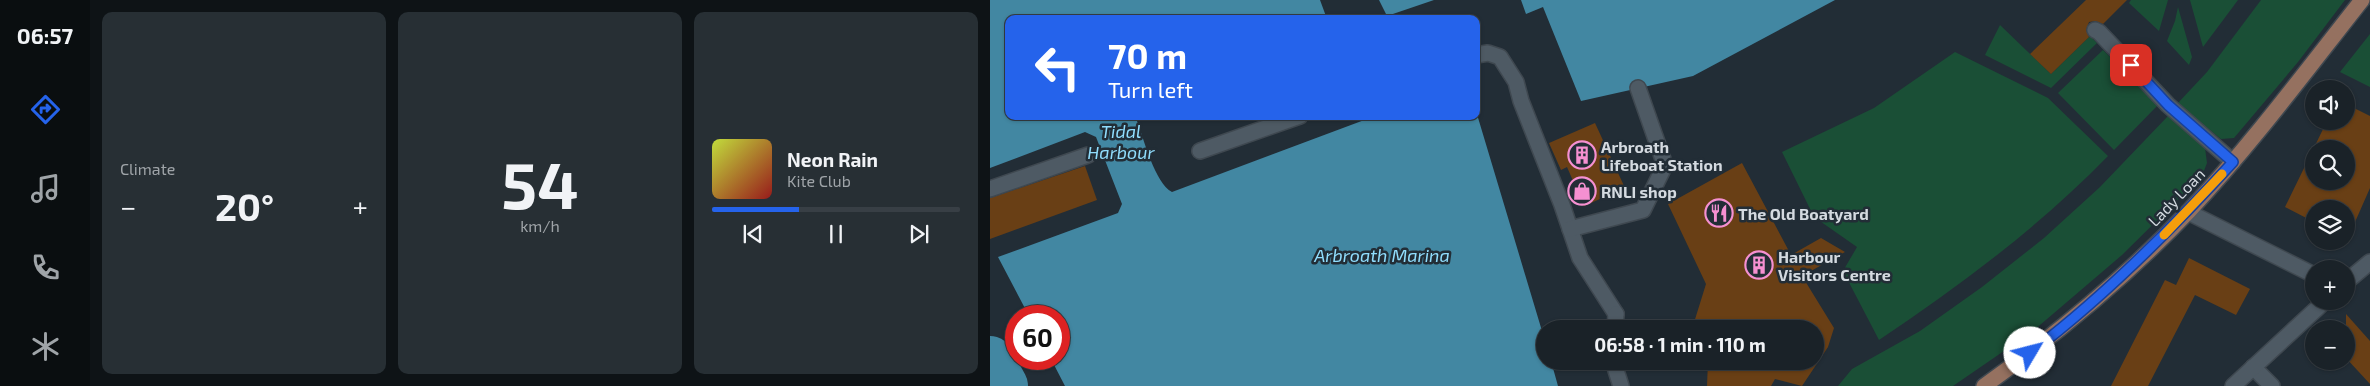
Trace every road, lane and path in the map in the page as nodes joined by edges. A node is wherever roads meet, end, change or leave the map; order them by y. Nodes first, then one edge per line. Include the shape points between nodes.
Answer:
1 (2362, 0) edge
2 (2095, 30) dead end
3 (1480, 54) edge
4 (1638, 88) dead end
5 (1289, 120) edge
6 (1200, 151) dead end
7 (1088, 155) dead end
8 (2233, 162) junction
9 (990, 189) edge
10 (2188, 212) junction
11 (1570, 230) junction
12 (2370, 262) edge
13 (2305, 270) edge
14 (2355, 274) edge
15 (2315, 310) edge
16 (1615, 320) edge
17 (2253, 367) junction
18 (1616, 370) edge
19 (1620, 386) edge
20 (1984, 386) edge
21 (2233, 386) edge
22 (2272, 386) edge

1 - 8 main road, Lady Loan
2 - 8 street via 2168,105
3 - 11 street via 1500,57 1516,82
4 - 11 street via 1665,165 1643,210
5 - 6 street
7 - 9 street
8 - 10 main road, Lady Loan
10 - 13 street
10 - 20 main road, Lady Loan via 2055,334
11 - 16 street via 1580,258
12 - 14 street
15 - 17 street
17 - 21 street
17 - 22 street
18 - 19 street

